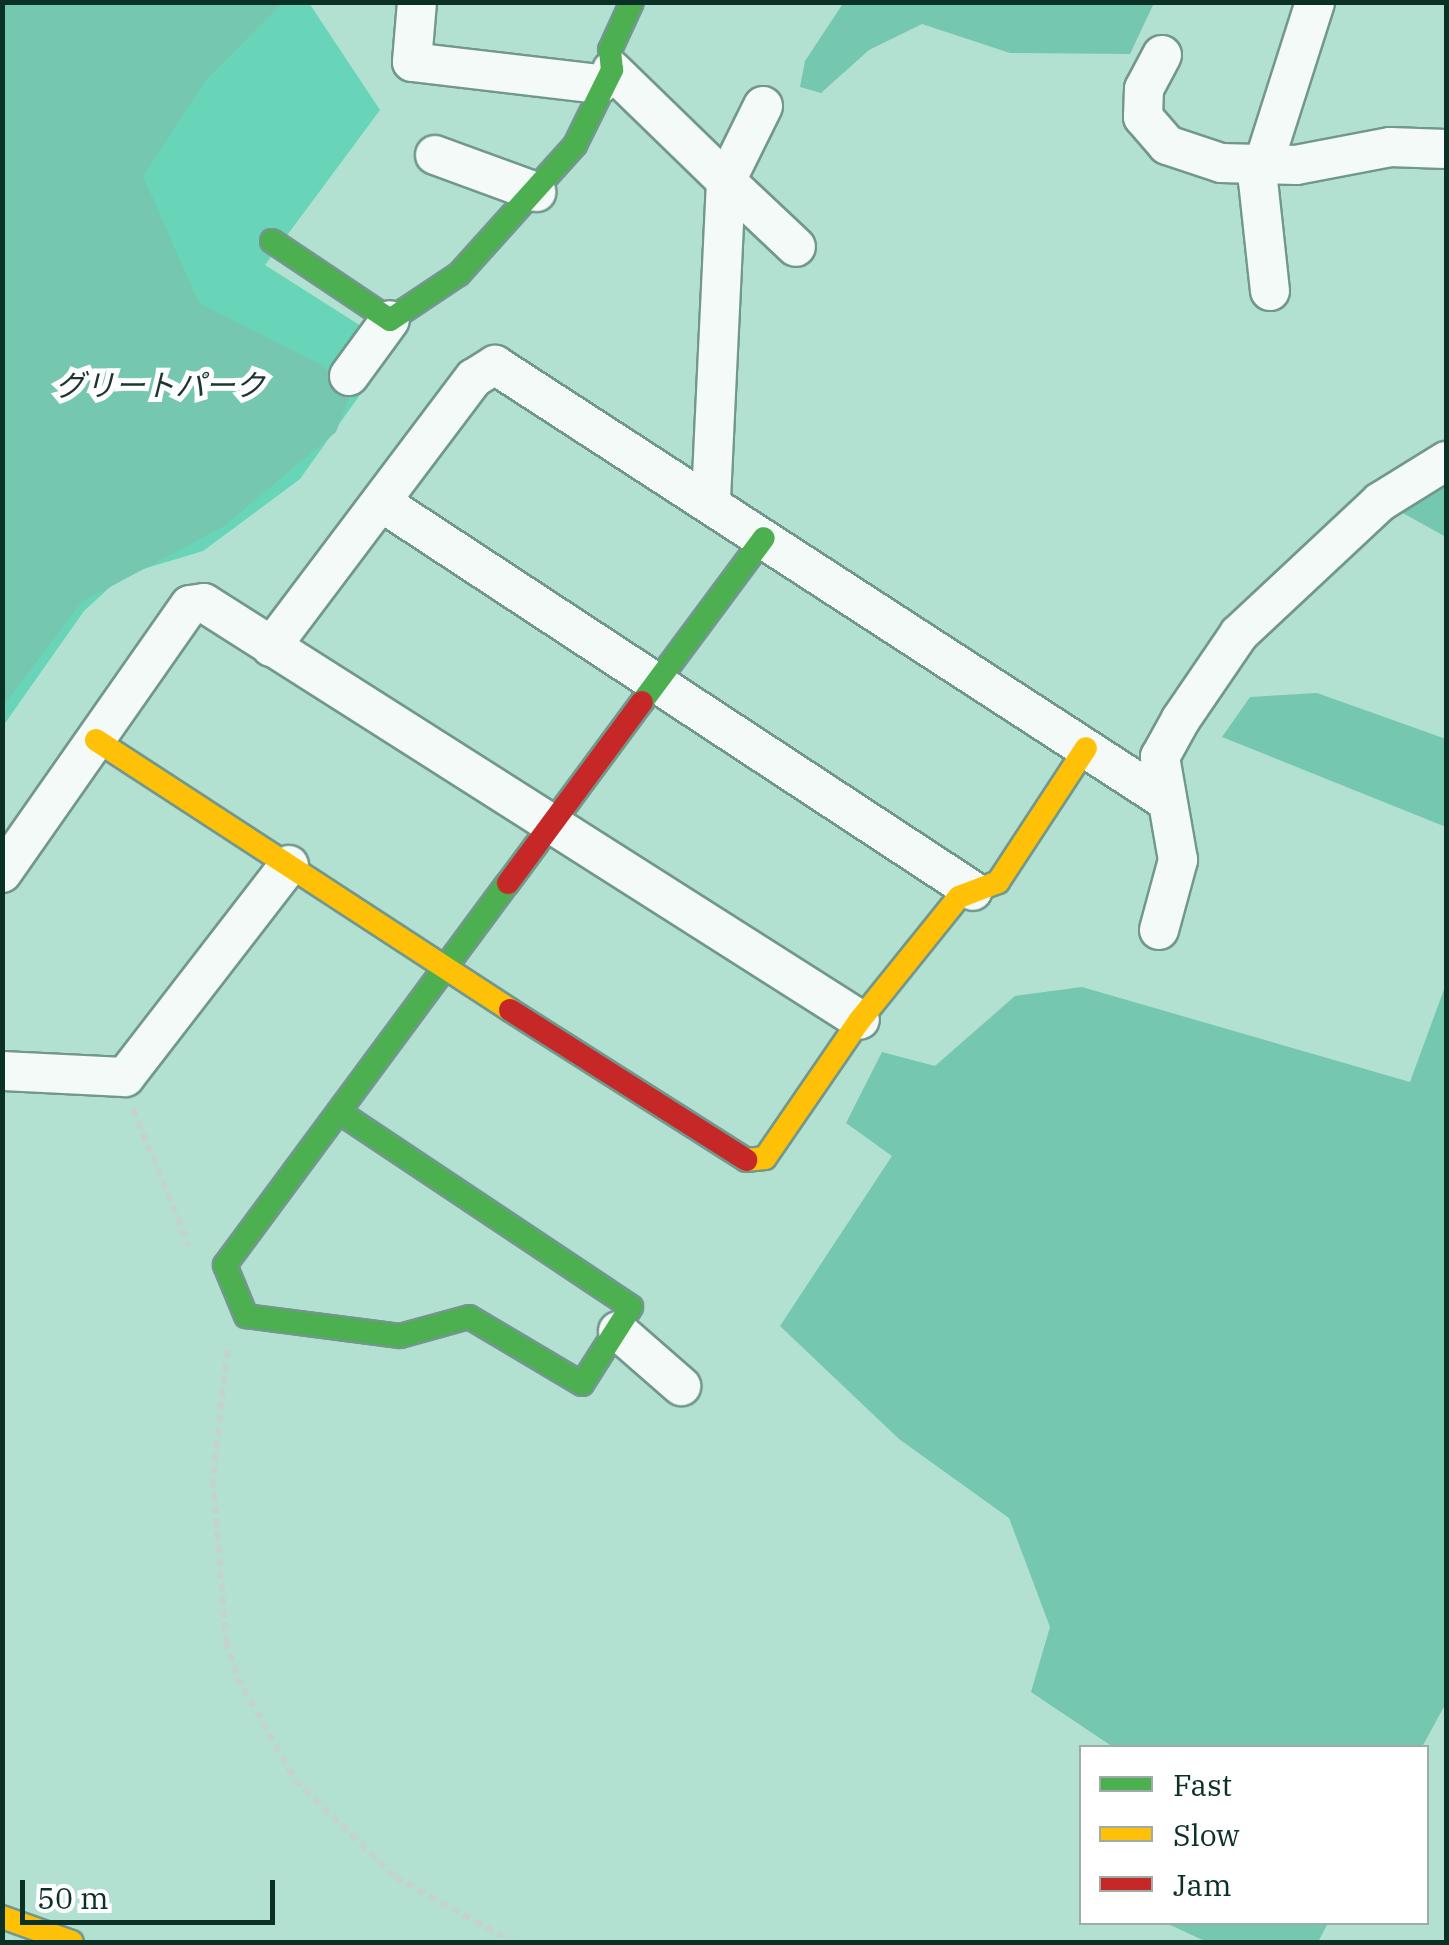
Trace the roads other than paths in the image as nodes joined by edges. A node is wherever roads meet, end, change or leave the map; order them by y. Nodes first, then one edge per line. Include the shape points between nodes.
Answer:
1 (417, 2) edge
2 (632, 2) edge
3 (1315, 2) edge
4 (1162, 56) dead end
5 (606, 77) junction
6 (763, 106) dead end
7 (1446, 149) edge
8 (434, 155) dead end
9 (1262, 164) junction
10 (726, 181) junction
11 (536, 192) junction
12 (272, 241) dead end
13 (796, 247) dead end
14 (1270, 291) dead end
15 (390, 320) junction
16 (350, 376) dead end
17 (1446, 460) edge
18 (711, 500) junction
19 (381, 502) junction
20 (764, 538) junction
21 (272, 646) junction
22 (660, 682) junction
23 (96, 740) junction
24 (1086, 748) junction
25 (1165, 800) junction
26 (555, 827) junction
27 (289, 865) junction
28 (2, 873) edge
29 (973, 891) junction
30 (1159, 930) dead end
31 (448, 969) junction
32 (860, 1020) junction
33 (2, 1072) edge
34 (340, 1112) junction
35 (618, 1331) junction
36 (682, 1386) dead end
37 (2, 1917) edge
38 (72, 1942) edge

1 - 5 street via 412,62
2 - 5 street via 610,50
3 - 9 street
4 - 9 street via 1144,88 1143,117 1167,146 1222,163
5 - 10 street
5 - 11 street via 575,145
6 - 10 street
7 - 9 street via 1390,147
8 - 11 street
9 - 14 street
10 - 13 street
10 - 18 street
11 - 15 street via 459,274
12 - 15 street
15 - 16 street
17 - 25 street via 1380,502 1239,634 1160,758
18 - 19 street via 495,365 474,378
18 - 20 street
19 - 21 street
19 - 22 street
20 - 22 street
20 - 24 street
21 - 23 street via 204,603 190,605
21 - 26 street
22 - 26 street
22 - 29 street
23 - 27 street
23 - 28 street
24 - 25 street
24 - 29 street via 998,882
25 - 30 street via 1178,860
26 - 31 street
26 - 32 street
27 - 31 street
27 - 33 street via 124,1077
29 - 32 street via 959,897
31 - 32 street via 741,1160 764,1158
31 - 34 street
34 - 35 street via 632,1307
34 - 35 street via 224,1264 246,1316 400,1336 469,1317 582,1384
35 - 36 street
37 - 38 street

